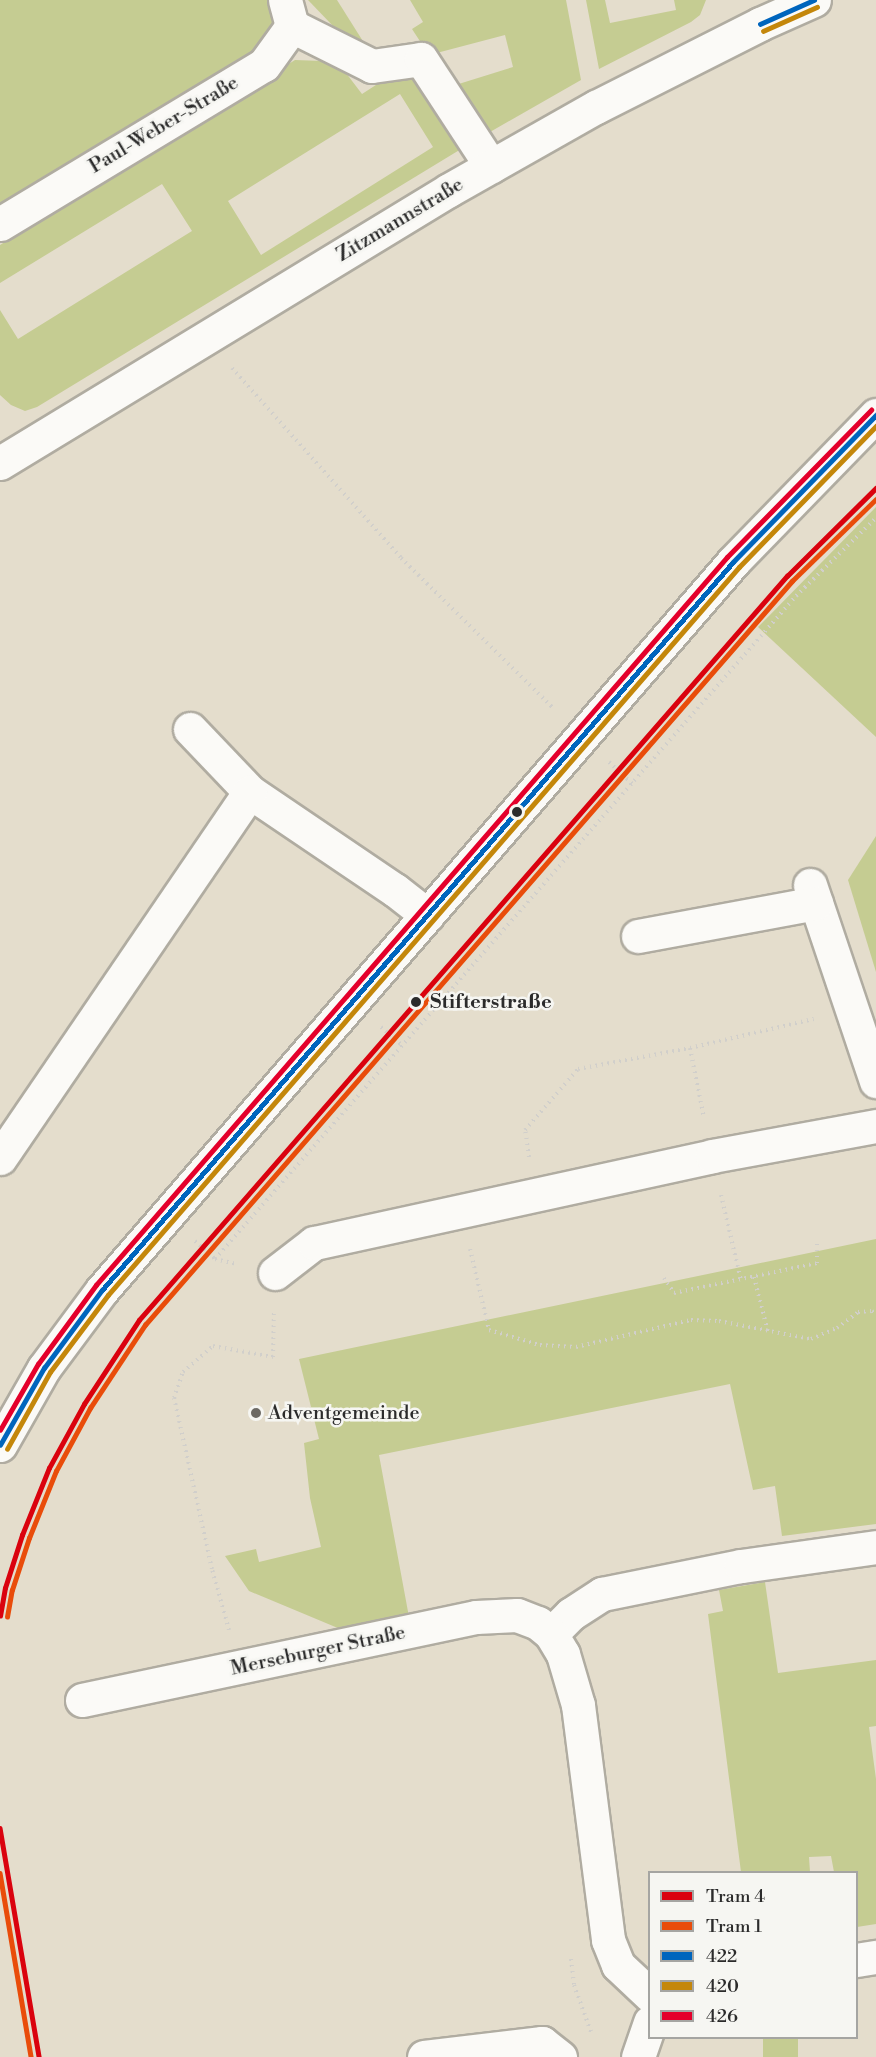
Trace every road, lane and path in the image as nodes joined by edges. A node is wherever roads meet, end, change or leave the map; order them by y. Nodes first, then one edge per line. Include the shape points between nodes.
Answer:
1 (813, 0) edge
2 (755, 12) edge
3 (288, 13) edge
4 (491, 166) junction
5 (0, 224) edge
6 (206, 339) junction
7 (873, 423) edge
8 (3, 453) edge
9 (876, 518) edge
10 (190, 729) dead end
11 (582, 737) junction
12 (250, 792) junction
13 (427, 915) junction
14 (638, 936) dead end
15 (856, 1024) junction
16 (690, 1048) junction
17 (876, 1081) edge
18 (876, 1126) edge
19 (712, 1156) junction
20 (0, 1158) edge
21 (534, 1195) junction
22 (725, 1211) dead end
23 (460, 1212) junction
24 (167, 1215) junction
25 (817, 1241) dead end
26 (215, 1259) junction
27 (275, 1273) junction
28 (754, 1277) junction
29 (664, 1278) dead end
30 (741, 1280) junction
31 (876, 1314) edge
32 (768, 1332) junction
33 (0, 1445) edge
34 (876, 1547) edge
35 (551, 1634) junction
36 (239, 1668) junction
37 (82, 1700) dead end
38 (876, 1958) edge
39 (858, 1960) edge
40 (648, 1993) edge
41 (648, 2028) edge
42 (424, 2057) edge
43 (560, 2057) edge
44 (638, 2057) edge

1 - 2 street, Zitzmannstraße
2 - 4 street, Zitzmannstraße
3 - 4 street via 372,66 421,59
3 - 5 street, Paul-Weber-Straße via 264,65
4 - 6 street, Zitzmannstraße
6 - 8 street, Zitzmannstraße
6 - 11 path via 401,558
7 - 11 street via 733,562
9 - 26 path via 796,596
10 - 12 street
11 - 13 street
12 - 13 street
12 - 20 street
13 - 24 street
14 - 15 street via 813,894
15 - 16 path via 819,1018
15 - 17 street
16 - 19 path
16 - 21 path via 578,1069 525,1130
18 - 19 street
19 - 21 street
21 - 23 street
22 - 30 path
23 - 27 street via 314,1244
23 - 32 path via 489,1330 540,1345 576,1347 691,1320 719,1321
24 - 26 path
24 - 33 street via 102,1290 44,1368
25 - 28 path via 818,1263
26 - 27 path
27 - 36 path via 273,1357 213,1346 183,1372 174,1398 212,1569
28 - 30 path
28 - 32 path
29 - 30 path via 675,1293
31 - 32 path via 858,1312 837,1328 811,1339
34 - 35 street via 741,1566 602,1594 571,1614
35 - 36 street, Merseburger Straße via 538,1623 518,1615 476,1617
35 - 40 street, Merseburger Straße via 563,1654 578,1705 608,1940 618,1965
36 - 37 street, Merseburger Straße
38 - 39 street
41 - 44 street
42 - 43 street via 542,2043

